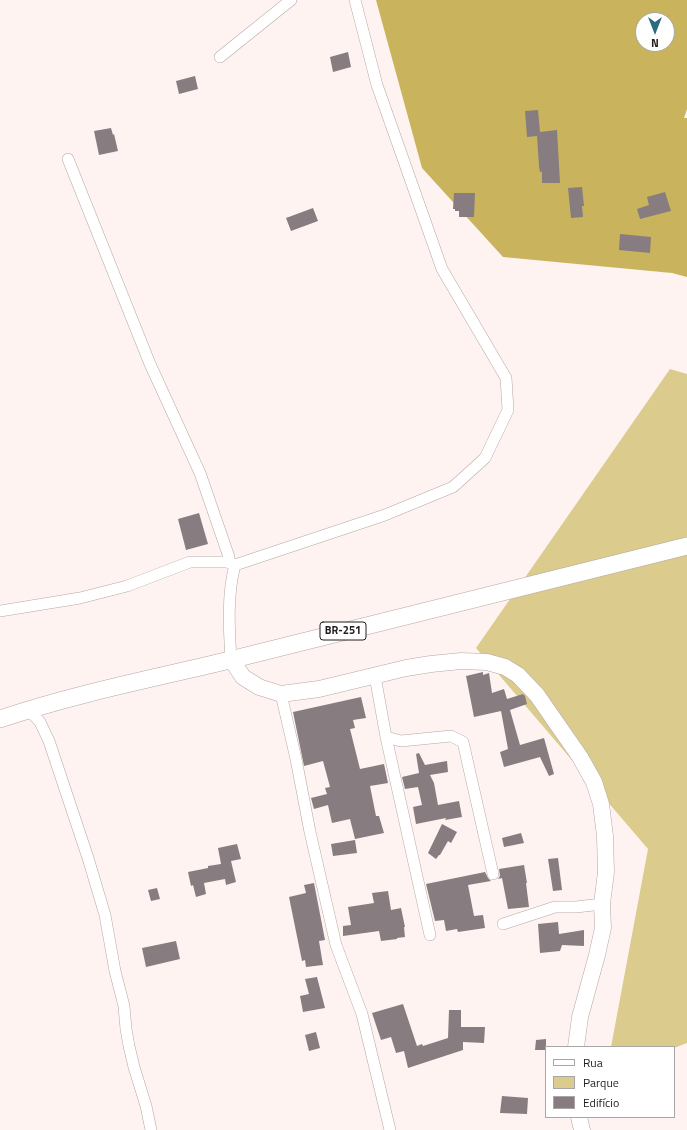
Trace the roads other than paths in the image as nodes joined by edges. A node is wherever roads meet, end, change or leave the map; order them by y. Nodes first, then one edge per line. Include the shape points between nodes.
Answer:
1 (291, 0) edge
2 (354, 0) edge
3 (220, 57) dead end
4 (68, 159) dead end
5 (687, 546) edge
6 (231, 563) junction
7 (0, 611) edge
8 (231, 659) junction
9 (375, 676) junction
10 (281, 694) junction
11 (28, 709) junction
12 (0, 719) edge
13 (386, 737) junction
14 (493, 874) dead end
15 (602, 904) junction
16 (503, 924) dead end
17 (430, 935) dead end
18 (576, 1046) edge
19 (579, 1118) edge
20 (151, 1130) edge
21 (390, 1130) edge
22 (582, 1130) edge

1 - 3 street
2 - 6 street via 376,85 442,269 506,378 508,410 485,458 453,487 385,515
4 - 6 street via 150,364 200,473
5 - 8 main road, BR-251
6 - 7 street via 190,562 128,586
6 - 8 street via 228,619
8 - 10 street via 242,677 258,687
8 - 11 main road, BR-251
9 - 10 street via 319,689
9 - 13 street
9 - 15 street via 412,667 461,661 487,662 505,667 518,675 538,695 594,782 601,804 606,872
10 - 21 street via 336,945 362,1014
11 - 12 main road, BR-251
11 - 20 street via 40,722 49,741 106,915 129,1046
13 - 14 street via 401,741 451,736 463,742
13 - 17 street
15 - 16 street via 555,907
15 - 18 street via 603,928 580,1018
19 - 22 street

